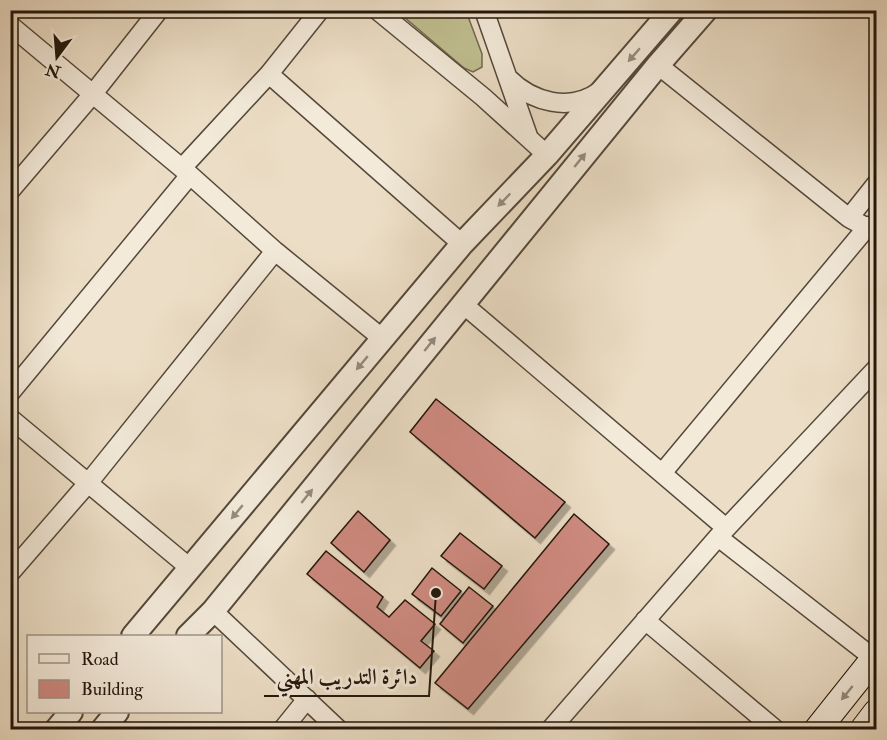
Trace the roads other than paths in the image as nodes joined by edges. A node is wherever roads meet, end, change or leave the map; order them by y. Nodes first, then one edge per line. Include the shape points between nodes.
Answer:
1 (159, 10) edge
2 (320, 10) edge
3 (377, 10) edge
4 (484, 10) edge
5 (672, 10) edge
6 (706, 10) edge
7 (10, 25) edge
8 (658, 64) junction
9 (269, 74) junction
10 (508, 81) junction
11 (608, 84) junction
12 (92, 95) junction
13 (483, 97) junction
14 (530, 140) junction
15 (548, 155) junction
16 (186, 171) junction
17 (876, 184) edge
18 (10, 190) edge
19 (849, 218) junction
20 (872, 230) edge
21 (462, 244) junction
22 (275, 251) junction
23 (463, 304) junction
24 (383, 339) junction
25 (876, 369) edge
26 (10, 393) edge
27 (10, 418) edge
28 (663, 472) junction
29 (89, 482) junction
30 (722, 532) junction
31 (190, 568) junction
32 (10, 573) edge
33 (213, 611) junction
34 (645, 620) junction
35 (134, 635) edge
36 (190, 635) edge
37 (876, 658) edge
38 (307, 699) junction
39 (69, 713) edge
40 (115, 713) edge
41 (876, 713) edge
42 (56, 729) edge
43 (102, 729) edge
44 (282, 729) edge
45 (339, 729) edge
46 (550, 729) edge
47 (776, 729) edge
48 (817, 729) edge
49 (863, 729) edge

1 - 12 street
2 - 9 street
3 - 13 street
4 - 10 street
5 -> 11 street
6 - 8 street
7 - 12 street
8 - 19 street
23 -> 8 street
9 - 16 street
9 - 21 street
10 - 11 street via 532,97 564,103 595,94
10 - 13 street via 508,92 500,100
10 - 14 street
11 - 15 street
12 - 16 street
12 - 18 street
13 - 14 street
14 - 15 street
15 -> 21 street
16 - 22 street
16 - 26 street
17 - 19 street
19 - 20 street
20 - 28 street
21 - 24 street
22 - 24 street
22 - 29 street
23 - 28 street
33 -> 23 street
24 -> 31 street
25 - 30 street
27 - 29 street
28 - 30 street
29 - 31 street
29 - 32 street
30 - 34 street
30 - 37 street
31 - 35 street
33 - 36 street
33 - 38 street
34 - 46 street
34 - 47 street
37 -> 48 main road
38 - 44 street
38 - 45 street
39 - 42 street
40 - 43 street
41 - 49 main road

